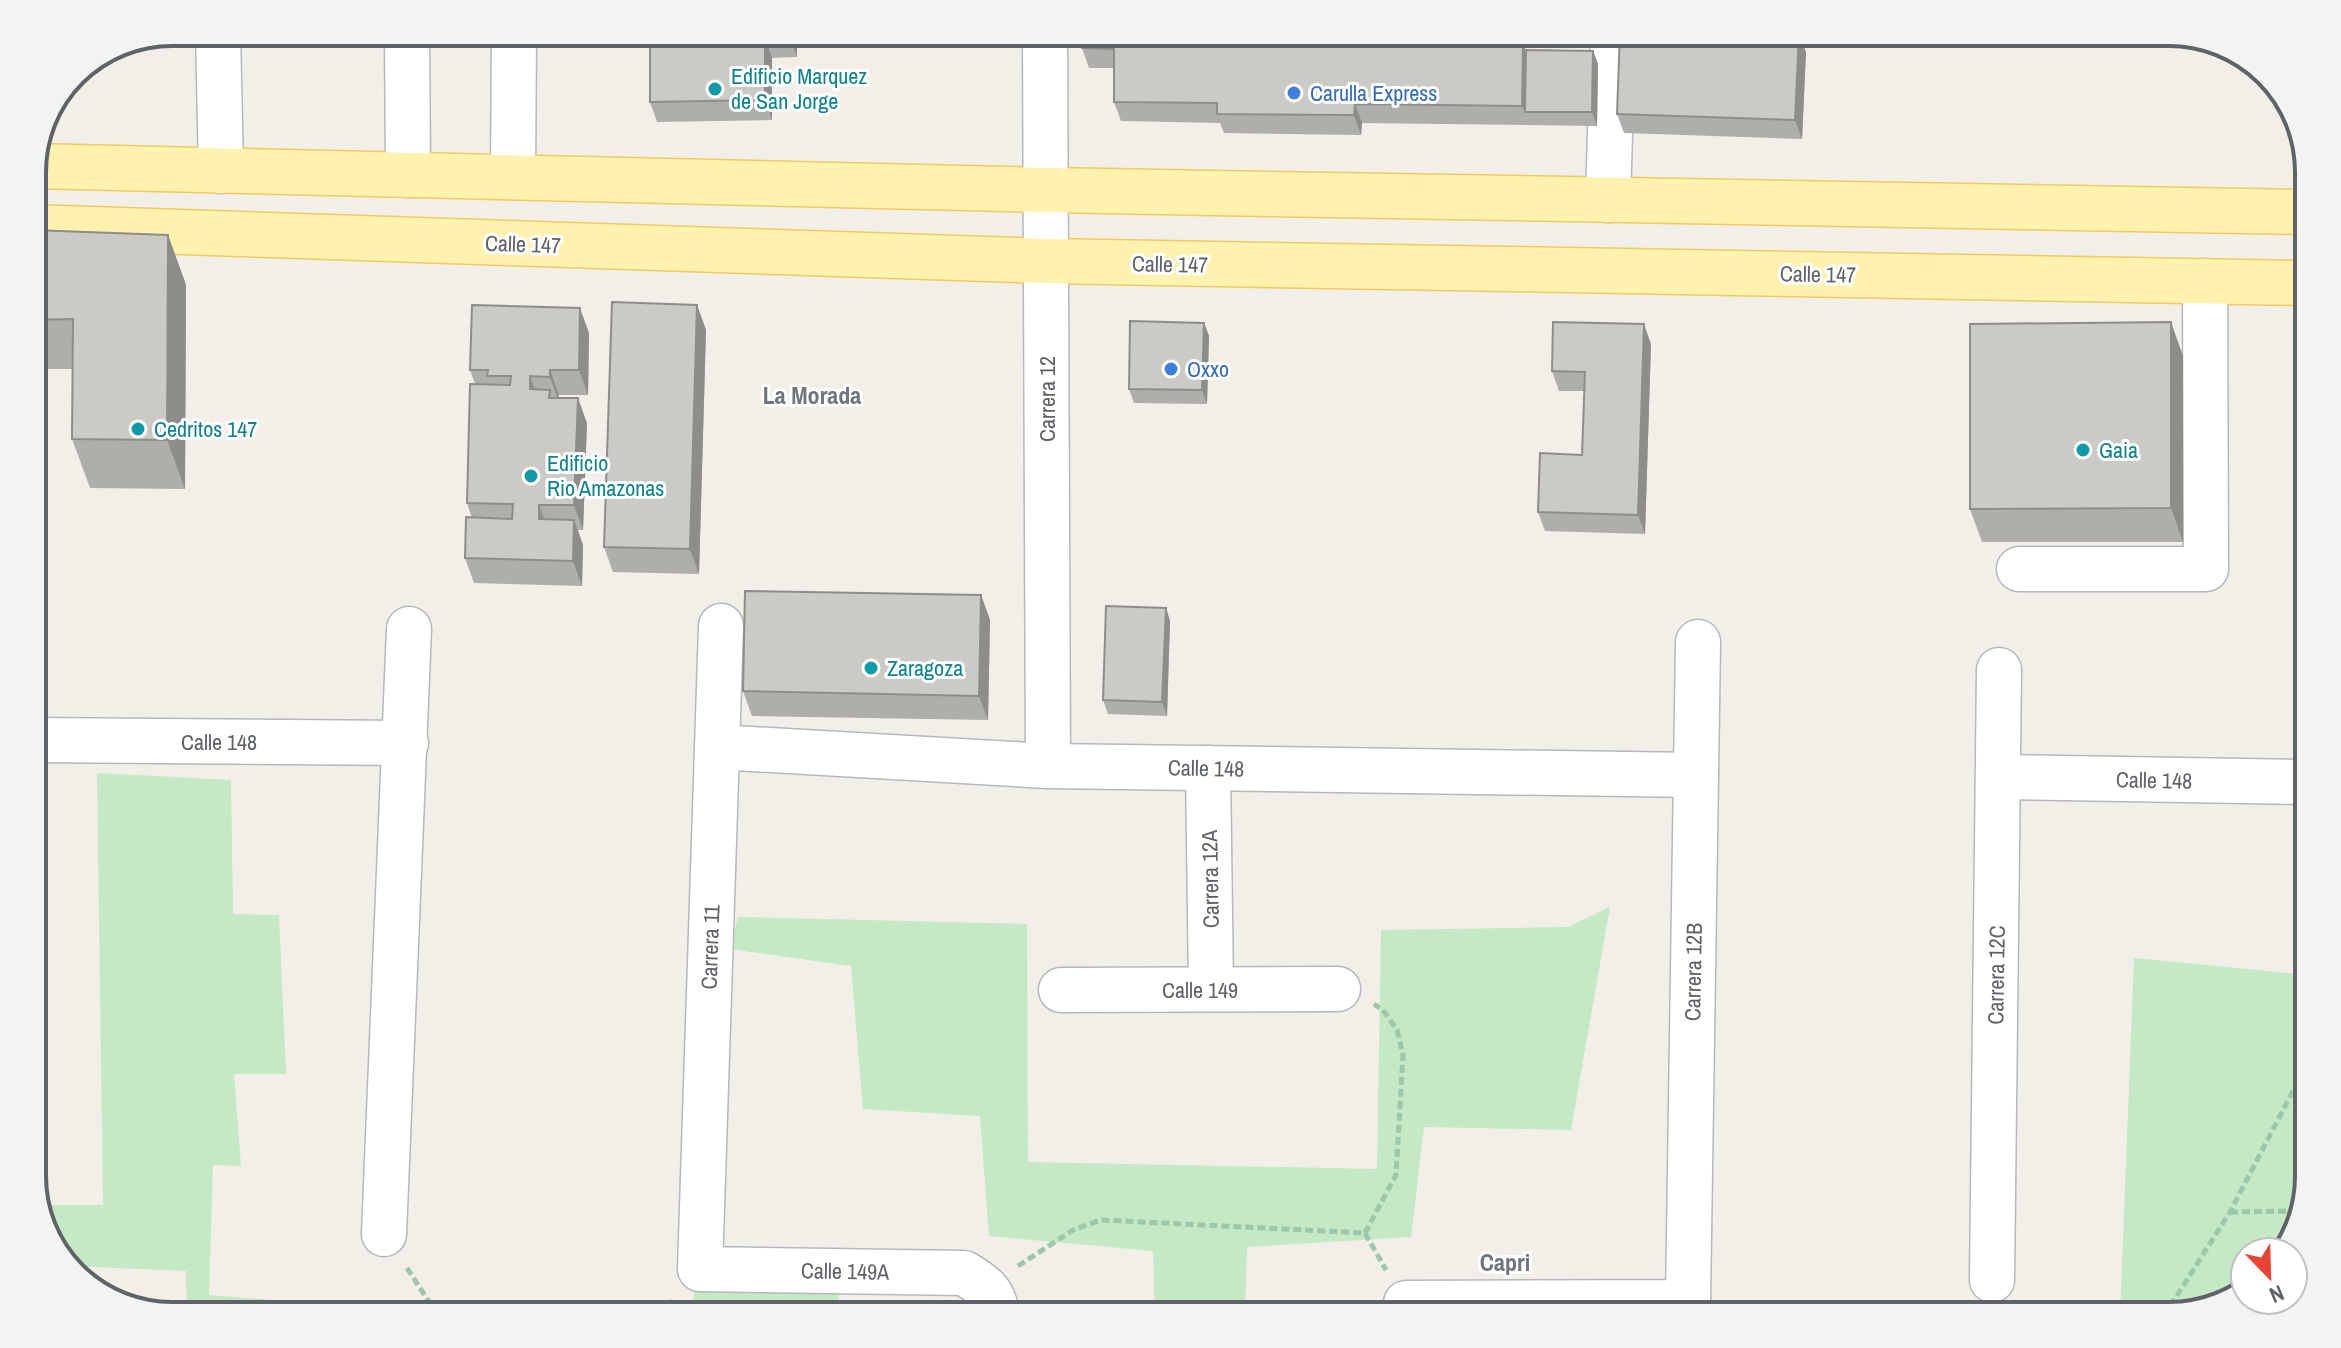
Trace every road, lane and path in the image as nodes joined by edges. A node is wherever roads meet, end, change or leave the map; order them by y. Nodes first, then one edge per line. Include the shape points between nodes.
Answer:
1 (218, 46) edge
2 (407, 46) edge
3 (514, 46) edge
4 (1045, 46) edge
5 (1613, 46) edge
6 (46, 166) edge
7 (221, 171) junction
8 (408, 175) junction
9 (513, 177) junction
10 (1047, 190) junction
11 (1608, 200) junction
12 (2295, 212) edge
13 (46, 227) edge
14 (1046, 261) junction
15 (2205, 281) junction
16 (2295, 283) edge
17 (2019, 569) dead end
18 (721, 626) dead end
19 (409, 629) dead end
20 (1698, 642) dead end
21 (1999, 670) dead end
22 (46, 740) edge
23 (406, 743) junction
24 (717, 747) junction
25 (1048, 766) junction
26 (1208, 768) junction
27 (1696, 775) junction
28 (1999, 777) junction
29 (2295, 782) edge
30 (1211, 989) junction
31 (1338, 989) joint
32 (1061, 990) dead end
33 (2295, 1087) edge
34 (2290, 1211) edge
35 (2230, 1212) junction
36 (1365, 1233) junction
37 (384, 1234) joint
38 (700, 1269) joint
39 (1992, 1280) dead end
40 (992, 1301) edge
41 (429, 1302) edge
42 (1401, 1302) edge
43 (1688, 1302) edge
44 (2173, 1302) edge

1 - 7 street
2 - 8 street
3 - 9 street
4 - 10 street, Carrera 12
5 - 11 street
6 - 7 main road
7 - 8 main road
8 - 9 main road
9 - 10 main road
10 - 11 main road
10 - 14 street, Carrera 12
11 - 12 main road
13 - 14 main road, Calle 147
14 - 15 main road, Calle 147
14 - 25 street, Carrera 12
15 - 16 main road, Calle 147
15 - 17 street via 2206,569
18 - 24 street, Carrera 11
19 - 23 street
20 - 27 street, Carrera 12B
21 - 28 street, Carrera 12C
22 - 23 street, Calle 148
23 - 37 street
24 - 25 street, Calle 148
24 - 38 street, Carrera 11
25 - 26 street, Calle 148
26 - 27 street, Calle 148
26 - 30 street, Carrera 12A
27 - 43 street, Carrera 12B
28 - 29 street, Calle 148
28 - 39 street, Carrera 12C
30 - 31 street, Calle 149
30 - 32 street, Calle 149
31 - 36 path via 1383,1010 1397,1030 1403,1055 1396,1175
33 - 35 path
34 - 35 path
35 - 44 path
36 - 40 path via 1101,1220 1073,1230
36 - 42 path
37 - 41 path
38 - 40 street, Calle 149A via 964,1273

